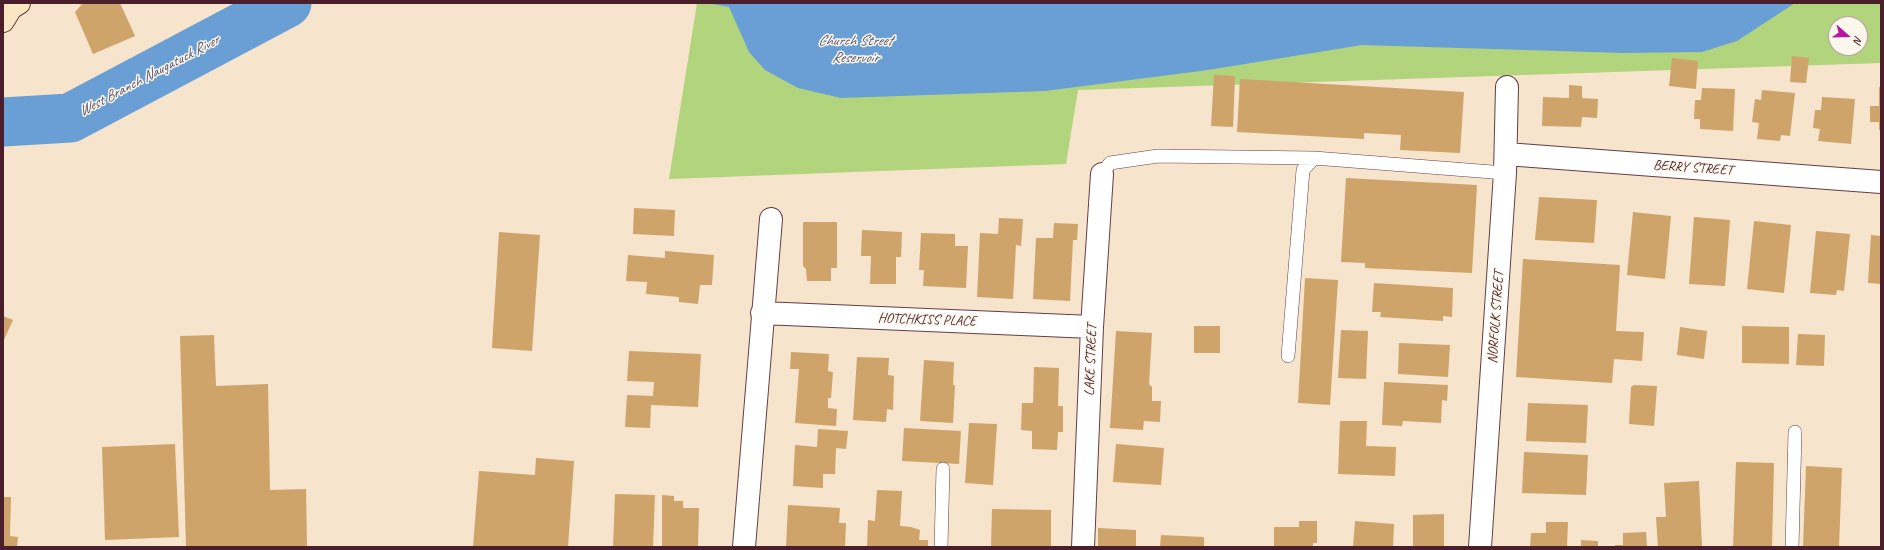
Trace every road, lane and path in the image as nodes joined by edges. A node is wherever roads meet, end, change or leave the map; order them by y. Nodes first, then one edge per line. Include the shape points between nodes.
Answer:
1 (1507, 87) dead end
2 (1314, 158) junction
3 (1505, 163) junction
4 (1102, 174) joint
5 (1881, 182) edge
6 (771, 219) dead end
7 (762, 313) junction
8 (1092, 327) junction
9 (1288, 356) dead end
10 (1795, 432) dead end
11 (944, 469) dead end
12 (744, 547) edge
13 (941, 547) edge
14 (1083, 547) edge
15 (1480, 547) edge
16 (1792, 547) edge

1 - 3 street, NORFOLK STREET
2 - 3 lane
2 - 4 lane via 1158,156 1110,163
2 - 9 lane via 1303,170
3 - 5 street, BERRY STREET
3 - 15 street, NORFOLK STREET
4 - 8 street, LAKE STREET
6 - 7 street
7 - 8 street, HOTCHKISS PLACE
7 - 12 street
8 - 14 street, LAKE STREET
10 - 16 lane
11 - 13 lane

